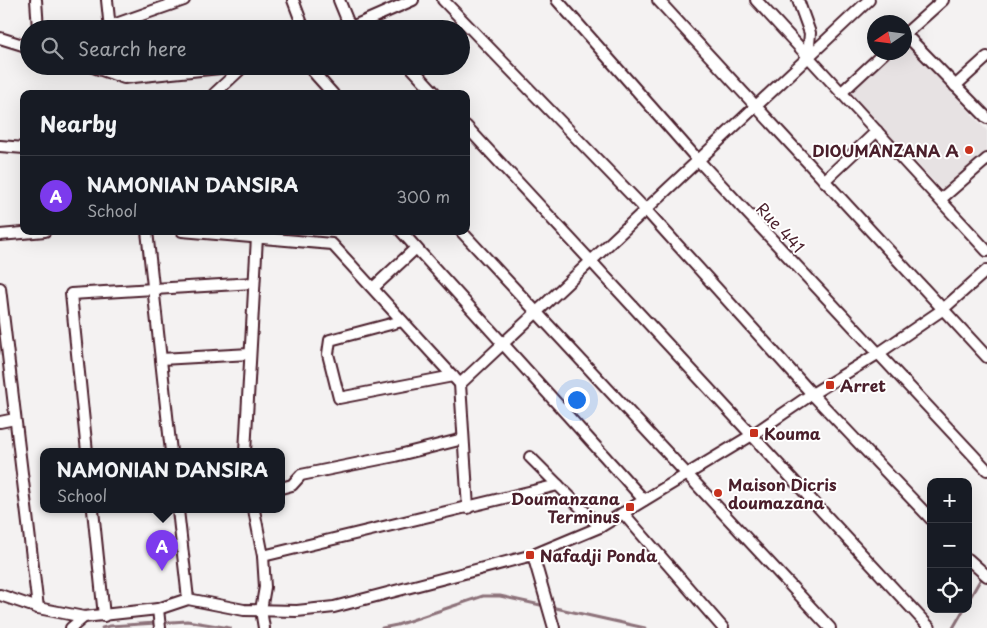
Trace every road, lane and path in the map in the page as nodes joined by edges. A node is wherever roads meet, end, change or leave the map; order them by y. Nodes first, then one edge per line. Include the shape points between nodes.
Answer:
1 (36, 0) edge
2 (107, 0) edge
3 (184, 0) edge
4 (293, 0) edge
5 (339, 0) edge
6 (413, 0) edge
7 (443, 0) edge
8 (557, 0) edge
9 (658, 0) edge
10 (756, 0) edge
11 (798, 0) edge
12 (869, 0) edge
13 (943, 0) edge
14 (37, 20) edge
15 (109, 20) edge
16 (129, 20) edge
17 (301, 20) edge
18 (345, 20) edge
19 (367, 20) edge
20 (462, 20) edge
21 (470, 28) edge
22 (912, 29) edge
23 (0, 38) edge
24 (912, 42) edge
25 (20, 44) edge
26 (808, 57) junction
27 (987, 57) edge
28 (876, 60) edge
29 (121, 75) edge
30 (153, 75) edge
31 (234, 75) edge
32 (316, 75) edge
33 (418, 75) edge
34 (955, 86) junction
35 (218, 90) edge
36 (329, 90) edge
37 (432, 90) edge
38 (842, 92) junction
39 (755, 106) junction
40 (987, 118) edge
41 (470, 130) edge
42 (878, 131) junction
43 (0, 146) edge
44 (20, 148) edge
45 (987, 159) edge
46 (698, 160) junction
47 (824, 181) junction
48 (941, 199) junction
49 (645, 210) junction
50 (20, 233) edge
51 (0, 235) edge
52 (147, 235) edge
53 (232, 235) edge
54 (405, 235) edge
55 (465, 235) edge
56 (257, 237) junction
57 (416, 248) junction
58 (987, 251) edge
59 (592, 260) junction
60 (987, 270) edge
61 (254, 283) junction
62 (0, 288) edge
63 (373, 288) junction
64 (154, 290) junction
65 (942, 310) junction
66 (536, 312) junction
67 (402, 321) junction
68 (502, 344) junction
69 (878, 353) junction
70 (250, 354) junction
71 (987, 357) edge
72 (161, 359) junction
73 (456, 380) junction
74 (812, 394) junction
75 (15, 419) junction
76 (0, 422) edge
77 (752, 434) junction
78 (463, 439) junction
79 (87, 448) edge
80 (171, 448) edge
81 (245, 448) edge
82 (530, 456) dead end
83 (987, 470) edge
84 (686, 474) junction
85 (558, 485) junction
86 (285, 487) edge
87 (644, 500) junction
88 (468, 508) junction
89 (93, 513) edge
90 (178, 513) edge
91 (255, 513) edge
92 (623, 513) junction
93 (927, 515) edge
94 (600, 526) junction
95 (533, 555) junction
96 (263, 556) junction
97 (972, 563) edge
98 (987, 576) edge
99 (0, 595) edge
100 (188, 599) junction
101 (38, 608) junction
102 (158, 610) junction
103 (261, 610) junction
104 (104, 616) junction
105 (84, 617) junction
106 (71, 628) edge
107 (160, 628) edge
108 (264, 628) edge
109 (554, 628) edge
110 (723, 628) edge
111 (830, 628) edge
112 (930, 628) edge

1 - 14 street
2 - 15 street
3 - 16 street
4 - 17 street
5 - 18 street
6 - 19 street
7 - 20 street
8 - 46 street, Rue 441
9 - 39 street
10 - 26 street
11 - 26 street via 810,33
12 - 26 street
13 - 22 street
21 - 49 street
23 - 25 street
24 - 34 street
26 - 38 street
26 - 39 street
27 - 34 street
28 - 38 street
29 - 30 street via 124,78
31 - 35 street
32 - 36 street
33 - 37 street
34 - 40 street
38 - 42 street
39 - 46 street
39 - 47 street
41 - 59 street
42 - 47 street
42 - 48 street
43 - 44 street
45 - 48 street
46 - 49 street
46 - 69 street, Rue 441
47 - 65 street
48 - 58 street
49 - 59 street
49 - 74 street
50 - 51 street
52 - 64 street
53 - 56 street
54 - 57 street
55 - 66 street
56 - 61 street
56 - 63 street via 332,244
57 - 63 street
57 - 68 street
59 - 66 street
59 - 77 street
60 - 65 street
61 - 64 street
61 - 70 street
62 - 75 street
63 - 67 street
64 - 72 street
64 - 79 street via 71,294
65 - 69 street
65 - 71 street
66 - 68 street
66 - 84 street
67 - 73 street
67 - 73 street via 330,340 328,354 339,398
68 - 73 street
68 - 87 street
69 - 74 street
69 - 83 street, Rue 441
70 - 72 street
70 - 81 street
72 - 80 street
73 - 78 street
74 - 77 street
74 - 93 street
75 - 76 street
75 - 101 street
77 - 84 street
77 - 112 street
78 - 86 street via 301,475 292,485
78 - 88 street
82 - 85 street
84 - 87 street
84 - 111 street
85 - 88 street
85 - 94 street
87 - 92 street
88 - 96 street
89 - 104 street
90 - 100 street
91 - 96 street
92 - 94 street
92 - 110 street
94 - 95 street
95 - 103 street via 334,607
95 - 109 street
96 - 103 street via 265,586
97 - 98 street
99 - 101 street
100 - 102 street
100 - 103 street via 244,610
101 - 105 street
102 - 104 street
102 - 107 street
103 - 108 street
104 - 105 street
105 - 106 street

